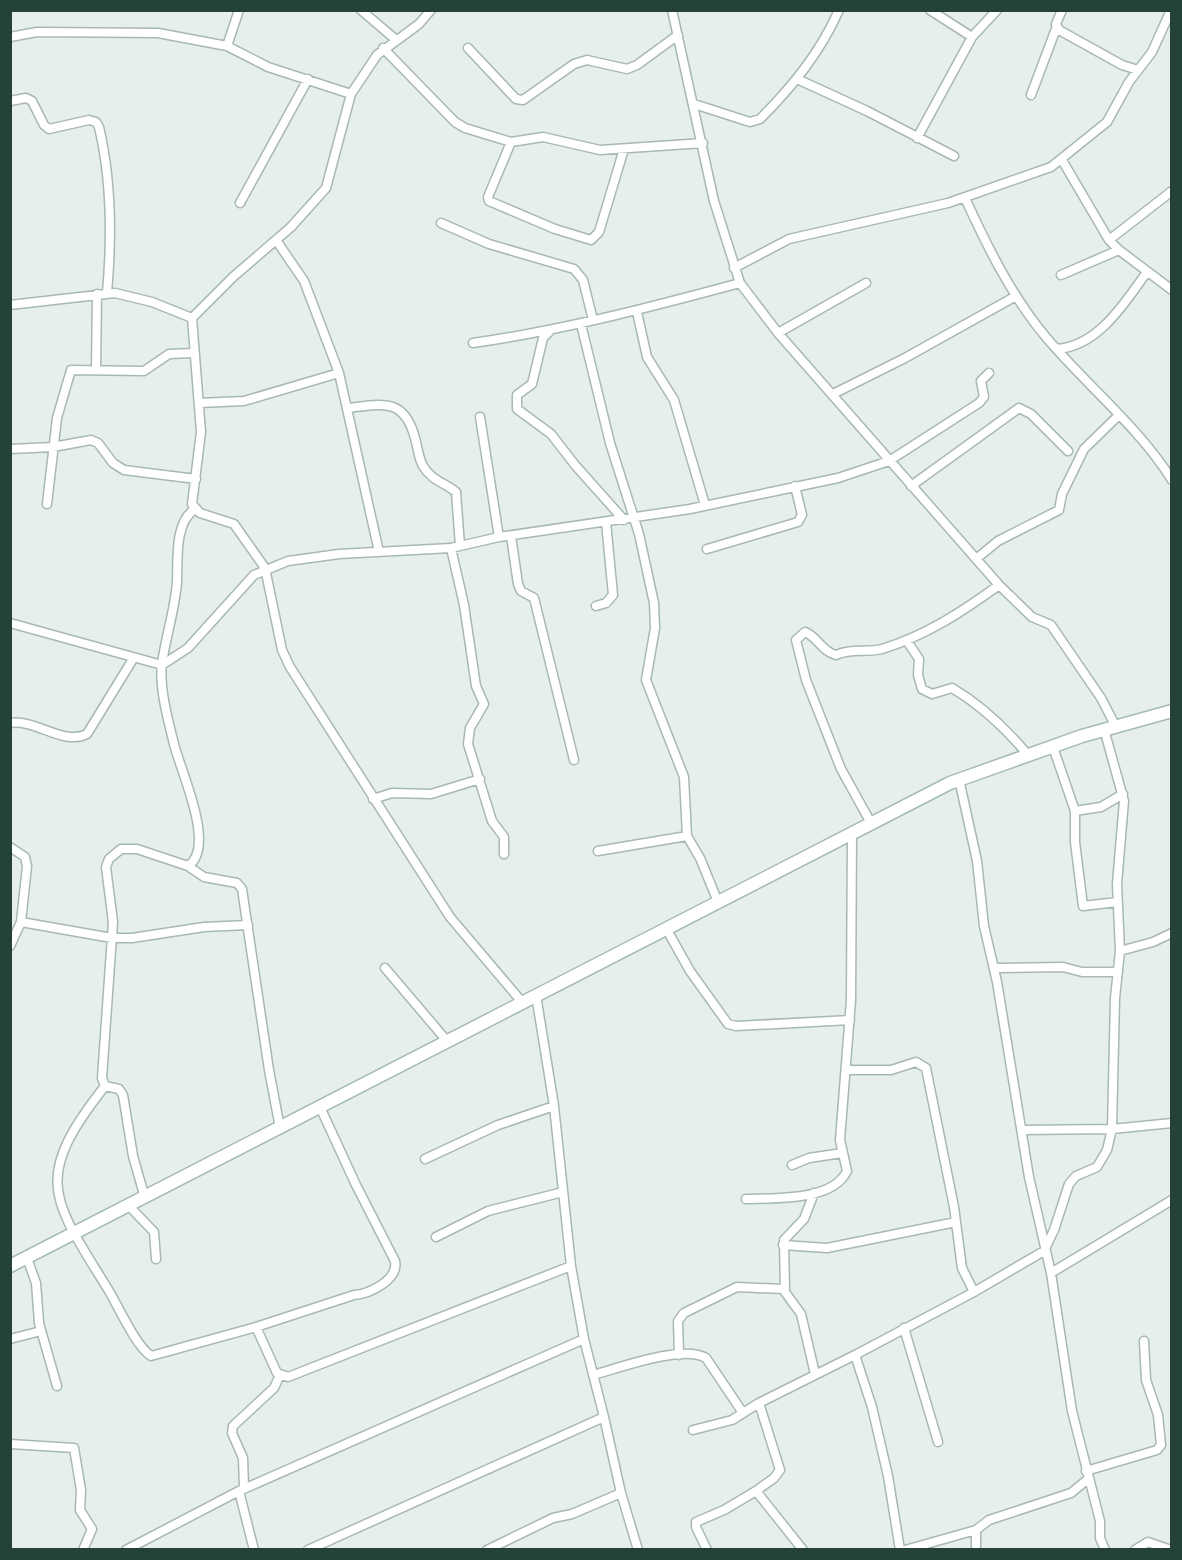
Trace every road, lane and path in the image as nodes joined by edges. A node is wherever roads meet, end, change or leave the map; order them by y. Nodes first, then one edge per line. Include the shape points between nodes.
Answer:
1 (239, 10) edge
2 (361, 10) edge
3 (431, 10) edge
4 (672, 10) edge
5 (839, 10) edge
6 (930, 10) edge
7 (997, 10) edge
8 (1062, 10) edge
9 (1171, 10) edge
10 (1057, 26) junction
11 (678, 35) junction
12 (972, 37) junction
13 (10, 38) edge
14 (395, 39) junction
15 (227, 45) junction
16 (383, 48) junction
17 (468, 48) dead end
18 (1138, 70) junction
19 (308, 79) junction
20 (797, 79) junction
21 (351, 94) junction
22 (1031, 95) dead end
23 (10, 101) edge
24 (694, 104) junction
25 (917, 138) junction
26 (511, 142) junction
27 (703, 143) junction
28 (624, 149) junction
29 (954, 156) dead end
30 (1062, 160) junction
31 (1172, 191) edge
32 (965, 198) junction
33 (240, 203) dead end
34 (441, 223) dead end
35 (276, 240) junction
36 (1109, 240) junction
37 (1119, 250) junction
38 (734, 268) junction
39 (1148, 272) junction
40 (1061, 275) dead end
41 (740, 283) junction
42 (866, 283) dead end
43 (1172, 290) edge
44 (102, 293) junction
45 (1017, 296) junction
46 (10, 305) edge
47 (637, 312) junction
48 (192, 318) junction
49 (593, 320) junction
50 (581, 324) junction
51 (549, 332) junction
52 (778, 333) junction
53 (473, 343) dead end
54 (1057, 349) junction
55 (194, 353) junction
56 (96, 370) junction
57 (989, 373) dead end
58 (339, 374) junction
59 (833, 394) junction
60 (199, 403) junction
61 (348, 408) junction
62 (1119, 415) junction
63 (480, 417) dead end
64 (53, 447) junction
65 (10, 449) edge
66 (1068, 451) dead end
67 (889, 461) junction
68 (196, 479) junction
69 (1172, 480) edge
70 (795, 486) junction
71 (910, 486) junction
72 (47, 504) dead end
73 (705, 505) junction
74 (195, 509) junction
75 (634, 518) junction
76 (624, 520) junction
77 (606, 522) junction
78 (511, 536) junction
79 (499, 537) junction
80 (456, 547) junction
81 (707, 549) dead end
82 (379, 552) junction
83 (976, 559) junction
84 (265, 568) junction
85 (999, 585) junction
86 (596, 606) dead end
87 (10, 622) edge
88 (907, 640) junction
89 (133, 659) junction
90 (162, 665) junction
91 (1172, 711) edge
92 (10, 723) edge
93 (1110, 728) junction
94 (1053, 747) junction
95 (1028, 755) junction
96 (574, 760) dead end
97 (480, 779) junction
98 (959, 779) junction
99 (1123, 794) junction
100 (373, 799) junction
101 (1075, 811) junction
102 (871, 823) junction
103 (852, 833) junction
104 (687, 836) junction
105 (10, 847) edge
106 (598, 851) dead end
107 (504, 854) dead end
108 (188, 866) junction
109 (717, 902) junction
110 (1117, 902) junction
111 (21, 922) junction
112 (248, 925) junction
113 (667, 930) junction
114 (1172, 933) edge
115 (112, 938) junction
116 (10, 946) edge
117 (1120, 951) junction
118 (385, 968) dead end
119 (994, 968) junction
120 (1118, 972) junction
121 (536, 995) junction
122 (522, 1002) junction
123 (850, 1020) junction
124 (447, 1041) junction
125 (846, 1070) junction
126 (105, 1086) junction
127 (554, 1106) junction
128 (320, 1107) junction
129 (1172, 1123) edge
130 (280, 1128) junction
131 (1112, 1129) junction
132 (1022, 1130) junction
133 (842, 1153) junction
134 (425, 1160) dead end
135 (792, 1166) dead end
136 (563, 1192) junction
137 (814, 1193) junction
138 (145, 1198) junction
139 (746, 1199) dead end
140 (1172, 1200) edge
141 (129, 1206) junction
142 (956, 1222) junction
143 (74, 1234) junction
144 (436, 1237) dead end
145 (783, 1245) junction
146 (1044, 1251) junction
147 (27, 1258) junction
148 (156, 1259) dead end
149 (10, 1266) edge
150 (571, 1266) junction
151 (1050, 1272) junction
152 (784, 1289) junction
153 (974, 1292) junction
154 (256, 1327) junction
155 (904, 1328) junction
156 (41, 1331) junction
157 (10, 1339) edge
158 (584, 1339) junction
159 (1144, 1341) dead end
160 (679, 1355) junction
161 (855, 1355) junction
162 (815, 1374) junction
163 (280, 1375) junction
164 (593, 1375) junction
165 (57, 1386) dead end
166 (759, 1403) junction
167 (743, 1413) junction
168 (604, 1417) junction
169 (693, 1430) dead end
170 (938, 1443) dead end
171 (10, 1444) edge
172 (1087, 1475) junction
173 (241, 1489) junction
174 (756, 1491) junction
175 (621, 1493) junction
176 (976, 1530) junction
177 (83, 1550) edge
178 (126, 1550) edge
179 (254, 1550) edge
180 (308, 1550) edge
181 (487, 1550) edge
182 (638, 1550) edge
183 (707, 1550) edge
184 (803, 1550) edge
185 (900, 1550) edge
186 (905, 1550) edge
187 (976, 1550) edge
188 (1105, 1550) edge
189 (1135, 1550) edge
190 (1171, 1550) edge

1 - 15 street
2 - 14 street
3 - 14 street
4 - 11 street
5 - 20 street via 825,40
6 - 12 street
7 - 12 street
8 - 10 street
9 - 18 street via 1152,52
10 - 18 street via 1122,65
10 - 22 street
11 - 17 street via 637,66 627,69 587,60 573,64 523,100 516,99
11 - 24 street
12 - 25 street
13 - 15 street via 36,32 158,33
14 - 16 street
15 - 19 street via 268,68
16 - 21 street
16 - 26 street via 455,122
18 - 30 street via 1103,127
19 - 21 street
19 - 33 street
20 - 24 street via 760,119 750,122
20 - 25 street
21 - 35 street via 326,188
23 - 44 street via 32,101 49,129 89,120 99,127 108,166 110,213
24 - 27 street
25 - 29 street
26 - 28 street via 543,137 600,150
26 - 28 street via 489,201 591,240 599,232
27 - 28 street
27 - 38 street via 714,201
30 - 32 street via 1044,171
30 - 36 street
31 - 36 street
32 - 38 street via 789,239
32 - 45 street
34 - 49 street via 489,244 574,269 583,280
35 - 48 street
35 - 58 street via 304,281
36 - 37 street
37 - 39 street
37 - 40 street
38 - 41 street
39 - 43 street
39 - 54 street via 1085,342
41 - 47 street
41 - 52 street
42 - 52 street
44 - 46 street
44 - 48 street via 152,302
44 - 56 street
45 - 54 street
45 - 59 street
47 - 49 street
47 - 73 street via 647,357 674,400
48 - 55 street
49 - 50 street
50 - 51 street
50 - 75 street via 610,443
51 - 53 street
51 - 76 street via 543,338 532,384 517,395 517,409 551,434
52 - 59 street
54 - 62 street
55 - 56 street via 169,354 144,371
55 - 60 street
56 - 64 street via 76,369 68,374
57 - 67 street via 981,381 983,400
58 - 60 street via 244,401
58 - 61 street
59 - 67 street
60 - 68 street via 201,439
61 - 80 street via 386,403 401,413 415,435 423,465 431,476 456,492
61 - 82 street
62 - 69 street
62 - 83 street via 1084,449 1062,494 1059,510 998,541
63 - 79 street
64 - 65 street
64 - 68 street via 91,440 124,470
64 - 72 street
66 - 71 street via 1020,408
67 - 70 street
67 - 71 street
68 - 74 street via 192,504
70 - 73 street
70 - 81 street via 802,515 798,522
71 - 83 street
73 - 75 street
74 - 84 street via 234,524
74 - 90 street via 186,518 179,546 177,584
75 - 76 street
75 - 104 street via 654,603 655,628 646,680 684,777
76 - 77 street
77 - 78 street
77 - 86 street via 613,595
78 - 79 street
78 - 96 street via 518,585 534,598
79 - 80 street
80 - 82 street
80 - 97 street via 476,686 484,704 467,734
82 - 84 street via 315,557
83 - 85 street
84 - 90 street via 243,586 188,648
84 - 100 street via 282,650
85 - 88 street via 951,618
85 - 93 street via 1032,618 1051,626 1101,698
87 - 89 street
88 - 95 street via 919,659 922,689 932,694 952,688 963,694
88 - 102 street via 878,650 845,651 837,655 823,649 811,634 805,632 796,640 806,680 841,769
89 - 90 street
89 - 92 street via 87,734 65,736 25,723
90 - 108 street via 174,744 198,821 197,850
91 - 93 street
93 - 94 street
93 - 99 street
94 - 95 street
94 - 101 street
95 - 98 street
97 - 100 street via 431,794 392,794
97 - 107 street via 492,821 504,837
98 - 102 street
98 - 119 street
99 - 101 street via 1101,807
99 - 110 street
100 - 122 street via 450,917
101 - 110 street via 1083,906
102 - 103 street
103 - 109 street
103 - 123 street
104 - 106 street
104 - 109 street
105 - 111 street via 27,860
108 - 112 street via 204,877 240,885
108 - 115 street via 137,849 114,853 106,867
109 - 113 street
110 - 117 street
111 - 115 street
111 - 116 street
112 - 115 street
112 - 130 street
113 - 121 street
113 - 123 street via 690,971 728,1024
114 - 117 street
115 - 126 street via 102,1078
117 - 120 street
118 - 124 street
119 - 120 street via 1063,967 1082,972
119 - 132 street
120 - 131 street
121 - 122 street
121 - 127 street
122 - 124 street
123 - 125 street
124 - 128 street
125 - 133 street via 840,1126
125 - 142 street via 891,1070 916,1062 923,1064
126 - 138 street via 119,1089 123,1095
126 - 143 street via 68,1138 58,1168 57,1197
127 - 134 street via 498,1125
127 - 136 street
128 - 130 street
128 - 154 street via 396,1265 389,1278 366,1293
129 - 131 street
130 - 138 street
131 - 132 street
131 - 146 street via 1101,1162 1069,1184
132 - 146 street
133 - 135 street via 809,1158
133 - 137 street via 847,1171 843,1178 834,1188
136 - 144 street via 488,1211
136 - 150 street
137 - 139 street
137 - 145 street via 804,1219
138 - 141 street
140 - 151 street
141 - 143 street
141 - 148 street via 154,1232
142 - 145 street via 827,1248
142 - 153 street via 962,1268
143 - 147 street
143 - 154 street via 151,1356
145 - 152 street
146 - 151 street
146 - 153 street
147 - 149 street
147 - 156 street via 36,1283
150 - 158 street
150 - 163 street via 346,1356 288,1377
151 - 172 street via 1072,1411
152 - 160 street via 737,1287 684,1313 678,1321
152 - 162 street via 788,1301 801,1314
153 - 155 street
154 - 163 street
155 - 161 street
155 - 170 street
156 - 157 street
156 - 165 street
158 - 164 street
158 - 173 street
159 - 172 street via 1146,1380 1158,1415 1161,1445 1158,1450
160 - 164 street
160 - 167 street via 699,1354 706,1358
161 - 162 street
161 - 185 street via 888,1476
162 - 166 street
163 - 173 street via 274,1388 233,1426 243,1458
164 - 168 street
166 - 167 street
166 - 174 street via 780,1470
167 - 169 street via 732,1420
168 - 175 street
168 - 180 street
171 - 177 street via 74,1448 80,1510 92,1529
172 - 176 street via 1071,1493 989,1520
172 - 188 street
173 - 178 street
173 - 179 street
174 - 183 street via 696,1522
174 - 184 street
175 - 181 street via 553,1518
175 - 182 street
176 - 186 street
176 - 187 street
189 - 190 street via 1148,1542

